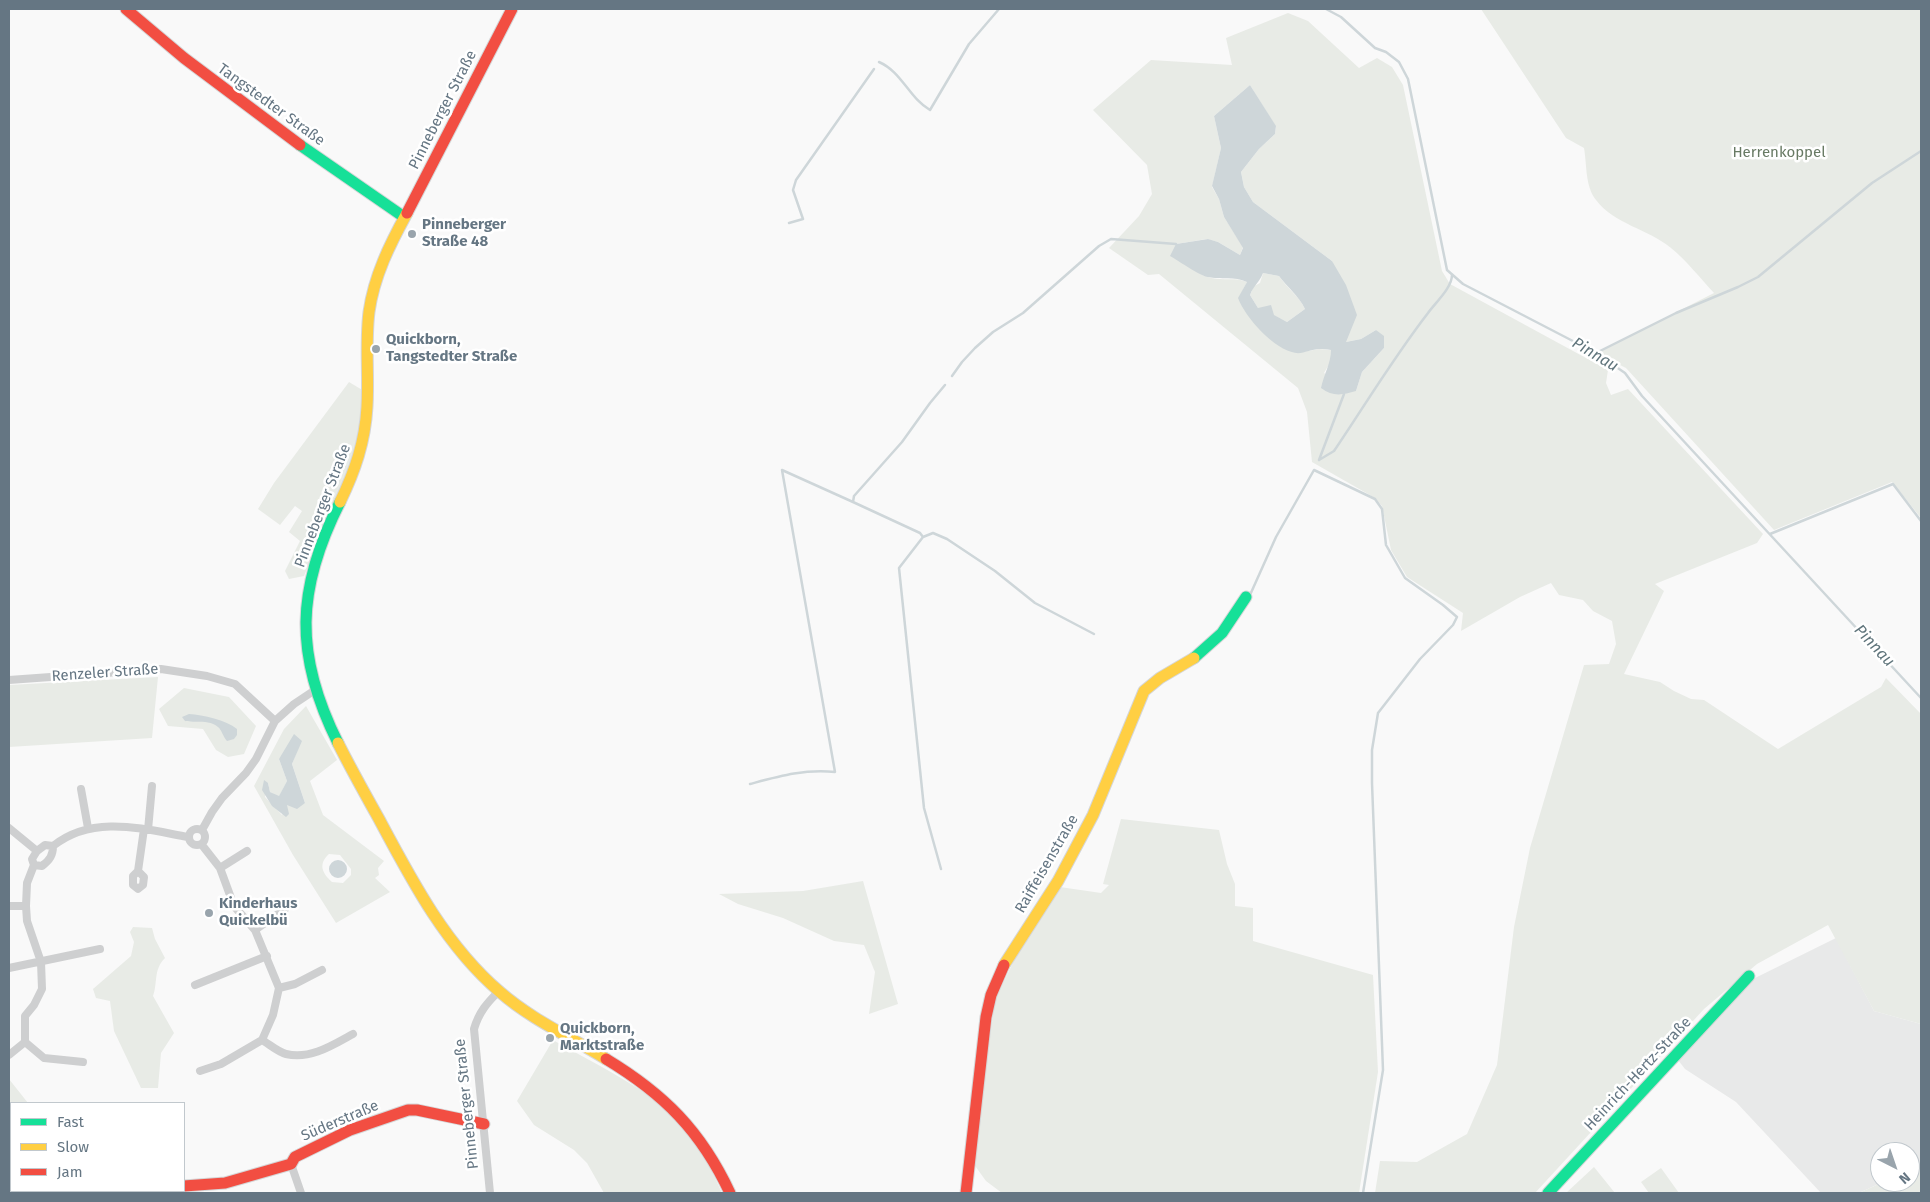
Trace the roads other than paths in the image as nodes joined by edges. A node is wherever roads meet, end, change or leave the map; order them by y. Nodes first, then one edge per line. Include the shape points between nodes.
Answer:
1 (126, 9) edge
2 (512, 9) edge
3 (404, 217) junction
4 (1246, 597) dead end
5 (9, 680) edge
6 (315, 690) junction
7 (275, 721) junction
8 (152, 786) dead end
9 (80, 789) dead end
10 (9, 828) edge
11 (88, 828) junction
12 (146, 830) junction
13 (202, 830) junction
14 (188, 837) junction
15 (202, 845) junction
16 (53, 846) junction
17 (36, 851) junction
18 (247, 851) dead end
19 (34, 865) junction
20 (220, 868) junction
21 (138, 871) dead end
22 (9, 906) edge
23 (26, 906) junction
24 (285, 909) dead end
25 (256, 930) junction
26 (100, 949) dead end
27 (267, 956) junction
28 (41, 962) junction
29 (9, 968) edge
30 (322, 970) dead end
31 (1749, 976) dead end
32 (195, 985) dead end
33 (279, 988) junction
34 (499, 991) junction
35 (353, 1034) dead end
36 (262, 1040) junction
37 (25, 1042) junction
38 (9, 1055) edge
39 (83, 1062) dead end
40 (200, 1071) dead end
41 (484, 1124) junction
42 (291, 1164) junction
43 (185, 1186) edge
44 (301, 1193) edge
45 (490, 1193) edge
46 (730, 1193) edge
47 (966, 1193) edge
48 (1548, 1193) edge

1 - 3 street, Tangstedter Straße via 271,124
2 - 3 street, Pinneberger Straße
3 - 6 street, Pinneberger Straße via 375,282 369,313 368,417 362,448 322,542 311,577 305,630
4 - 47 street, Raiffeisenstraße via 1219,639 1144,691 1093,816 1058,881 1001,970 986,1017
5 - 7 street, Renzeler Straße via 161,669 207,676 235,684
6 - 7 street
6 - 34 street, Pinneberger Straße via 349,766 435,915 476,968
7 - 13 street via 256,759 222,798
8 - 12 street
9 - 11 street
10 - 17 street
11 - 12 street via 115,825
11 - 16 street via 64,836
12 - 14 street
12 - 21 street
13 - 14 street via 190,832
13 - 15 street via 206,835
14 - 15 street via 193,845
15 - 20 street
16 - 17 street via 45,845
16 - 19 street via 49,861 42,866
17 - 19 street via 32,859
18 - 20 street
19 - 23 street via 27,883
20 - 25 street via 234,906
22 - 23 street
23 - 28 street
24 - 25 street
25 - 27 street
26 - 28 street
27 - 32 street
27 - 33 street
28 - 29 street
28 - 37 street via 42,989 25,1016
30 - 33 street
31 - 48 street, Heinrich-Hertz-Straße
33 - 36 street via 273,1015
34 - 41 street, Pinneberger Straße via 484,1006 474,1028
34 - 46 street via 662,1098 701,1140
35 - 36 street via 308,1055 285,1054
36 - 40 street via 221,1064
37 - 38 street
37 - 39 street via 44,1058
41 - 42 street, Süderstraße via 408,1110 350,1130 295,1157
41 - 45 street, Pinneberger Straße
42 - 43 street, Süderstraße via 234,1181
42 - 44 street

